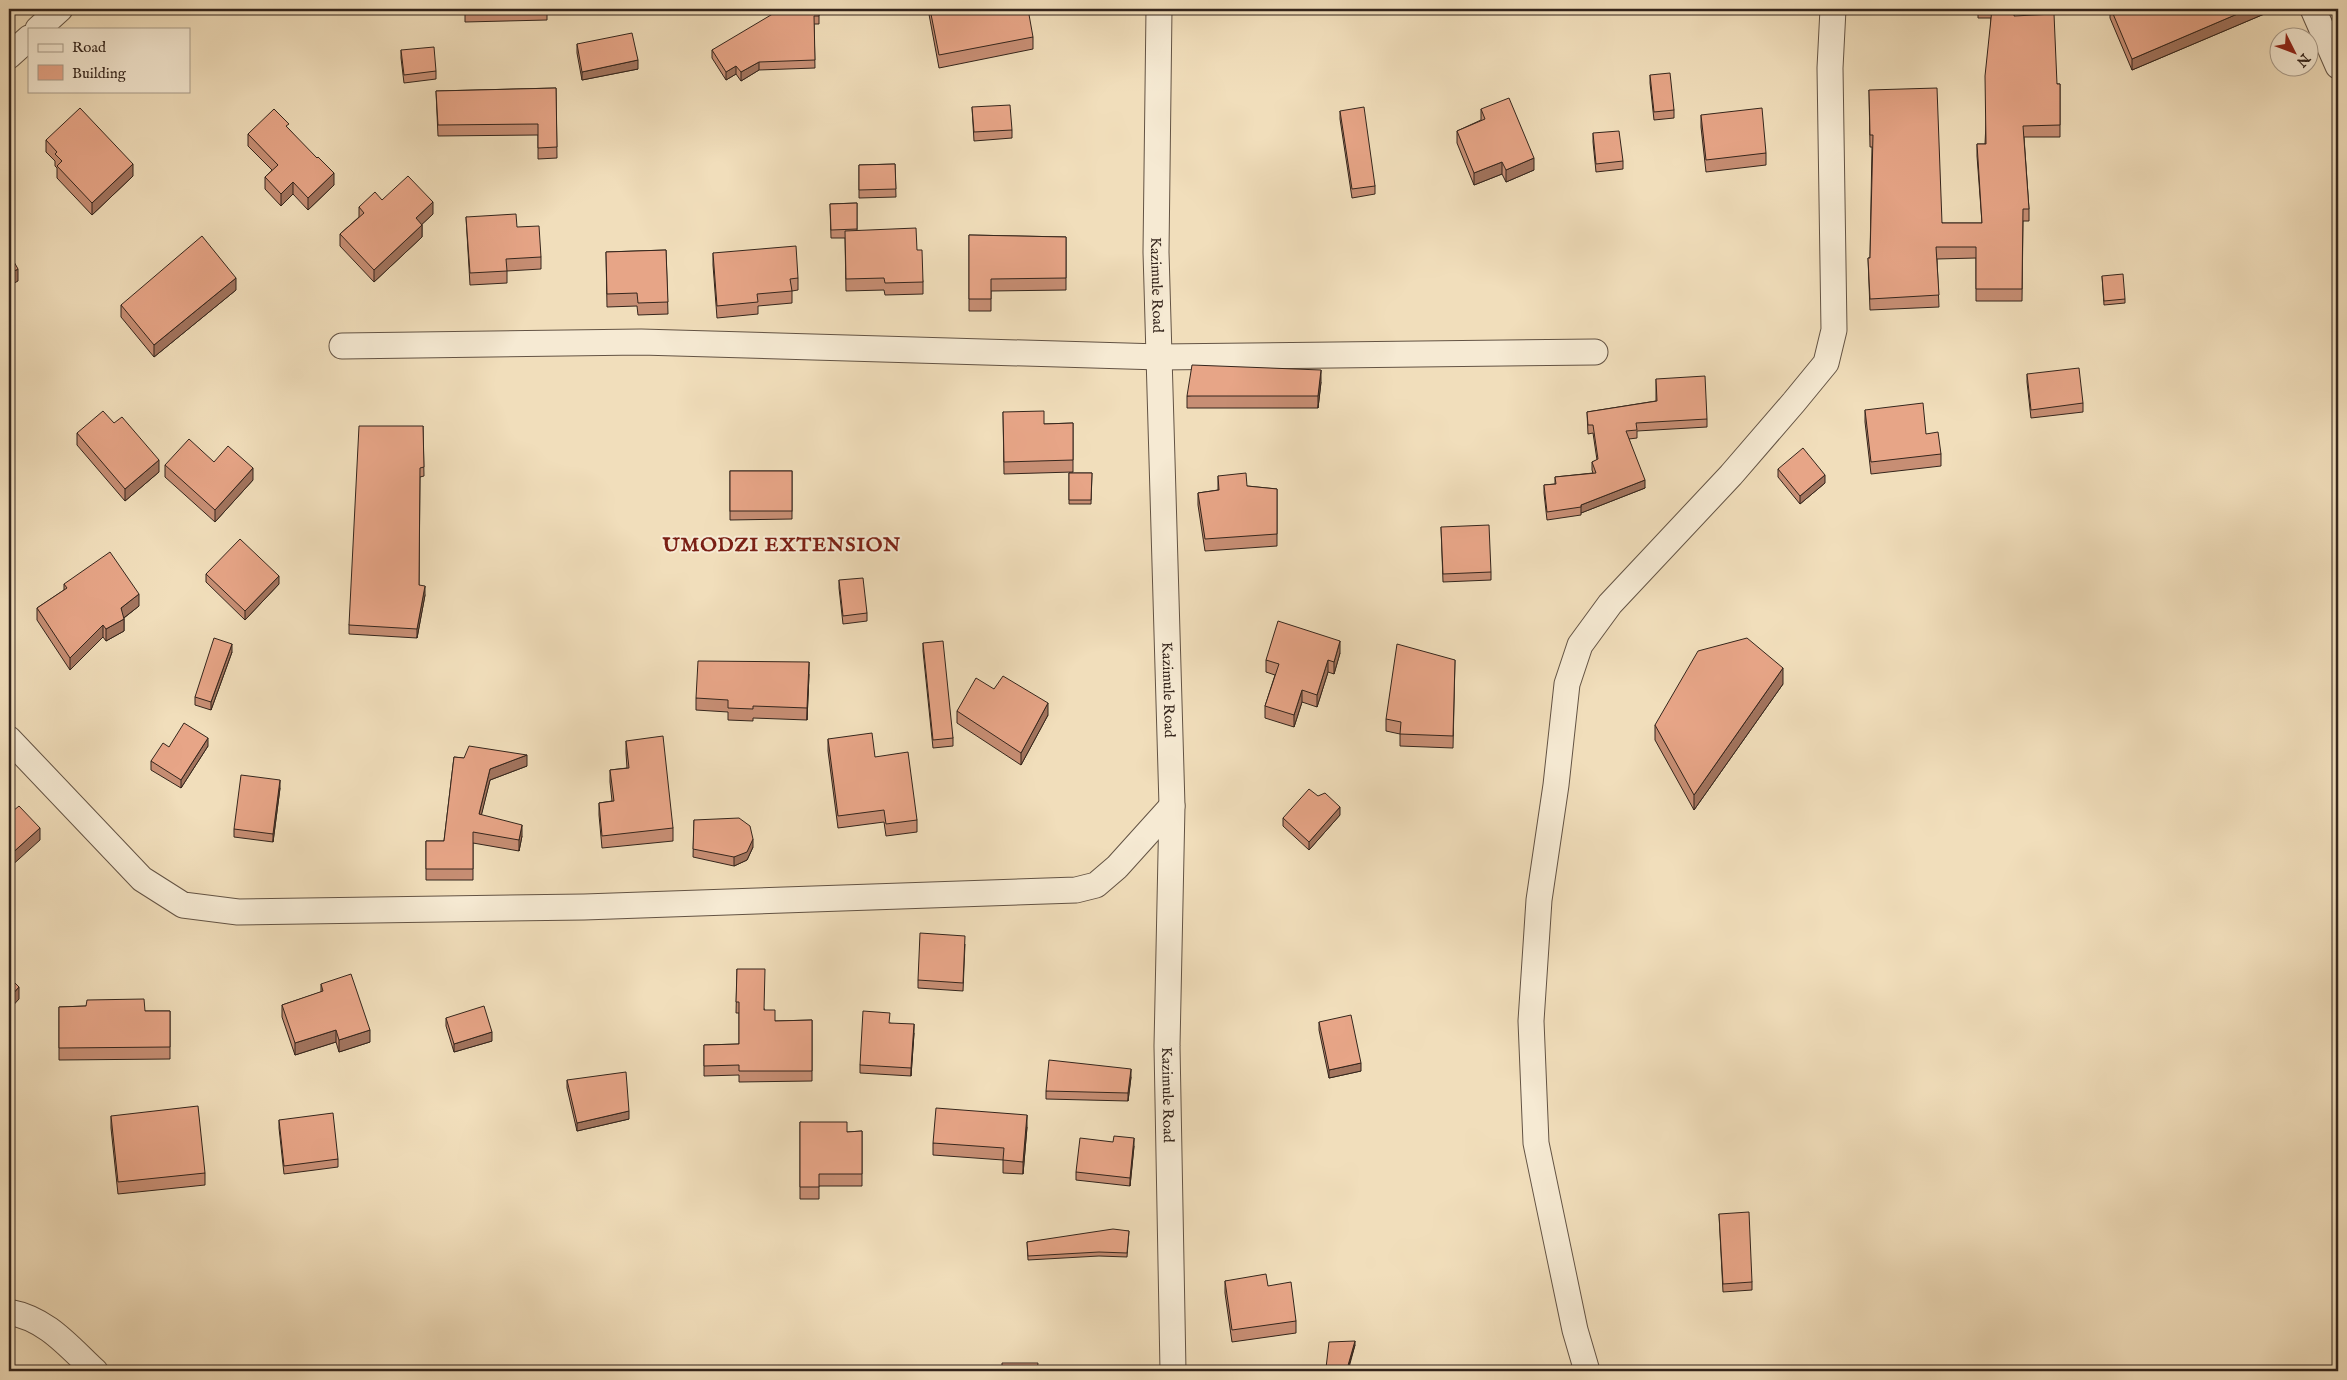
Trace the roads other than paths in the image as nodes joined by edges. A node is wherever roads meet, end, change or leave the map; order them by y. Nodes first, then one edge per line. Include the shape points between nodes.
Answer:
1 (60, 9) edge
2 (1159, 9) edge
3 (1833, 9) edge
4 (2313, 9) edge
5 (39, 28) edge
6 (28, 39) edge
7 (9, 56) edge
8 (2338, 66) edge
9 (342, 346) dead end
10 (1595, 352) dead end
11 (1160, 356) junction
12 (9, 739) edge
13 (1172, 806) junction
14 (9, 1312) edge
15 (95, 1371) edge
16 (1173, 1371) edge
17 (1587, 1371) edge

1 - 5 street
2 - 11 street, Kazimule Road via 1156,252
3 - 17 street via 1830,68 1834,330 1826,363 1731,475 1610,604 1580,645 1567,684 1539,900 1531,1021 1536,1142 1575,1330
4 - 8 street
6 - 7 street
9 - 11 street via 641,342
10 - 11 street
11 - 13 street, Kazimule Road
12 - 13 street via 142,879 183,905 238,912 584,907 1076,890 1096,884 1117,867
13 - 16 street, Kazimule Road via 1168,1046
14 - 15 street via 21,1314 49,1328

